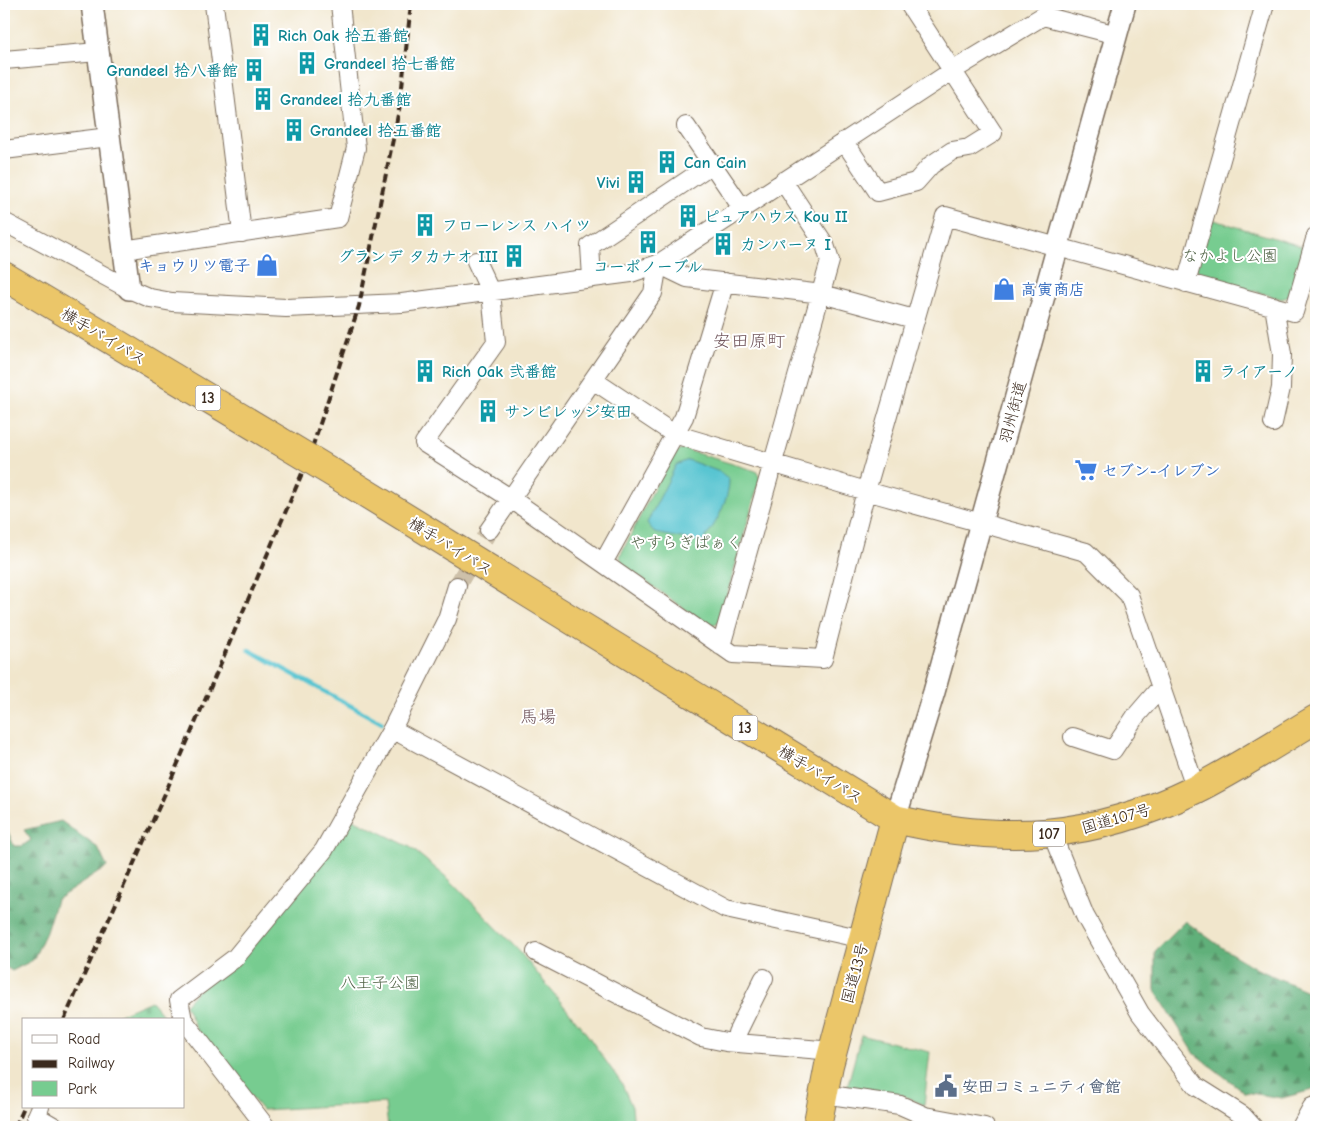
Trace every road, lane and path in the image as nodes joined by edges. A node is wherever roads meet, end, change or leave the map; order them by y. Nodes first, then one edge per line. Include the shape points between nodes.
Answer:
1 (92, 4) edge
2 (214, 4) edge
3 (340, 4) edge
4 (909, 4) edge
5 (1125, 4) edge
6 (1265, 4) edge
7 (1117, 35) junction
8 (98, 52) junction
9 (4, 60) edge
10 (952, 71) junction
11 (686, 126) dead end
12 (109, 138) junction
13 (844, 141) junction
14 (4, 150) edge
15 (712, 164) junction
16 (783, 181) junction
17 (742, 208) junction
18 (4, 222) edge
19 (242, 233) junction
20 (1316, 236) edge
21 (1058, 248) junction
22 (123, 250) junction
23 (476, 261) dead end
24 (658, 264) junction
25 (4, 276) edge
26 (592, 278) junction
27 (725, 282) junction
28 (1186, 284) junction
29 (129, 289) junction
30 (491, 293) junction
31 (822, 294) junction
32 (1274, 306) junction
33 (914, 319) junction
34 (593, 380) junction
35 (1273, 423) dead end
36 (674, 434) junction
37 (772, 464) junction
38 (866, 491) junction
39 (510, 498) junction
40 (982, 523) junction
41 (489, 530) tunnel mouth
42 (603, 563) junction
43 (457, 586) tunnel mouth
44 (720, 646) junction
45 (1160, 688) junction
46 (1316, 719) edge
47 (392, 728) junction
48 (1073, 737) dead end
49 (1196, 789) junction
50 (895, 819) junction
51 (1052, 834) junction
52 (864, 939) junction
53 (536, 952) dead end
54 (764, 978) dead end
55 (183, 1018) edge
56 (185, 1023) edge
57 (737, 1043) junction
58 (832, 1051) junction
59 (823, 1094) junction
60 (1316, 1106) edge
61 (40, 1108) edge
62 (55, 1127) edge
63 (266, 1127) edge
64 (817, 1127) edge
65 (985, 1127) edge
66 (1253, 1127) edge
67 (1301, 1127) edge

1 - 8 street
2 - 19 street
3 - 19 street via 356,148 338,218
4 - 10 street
5 - 7 street, 羽州街道
6 - 28 street
7 - 10 street via 1043,16
7 - 21 street, 羽州街道
8 - 9 street
8 - 12 street
10 - 13 street
10 - 13 street via 992,133 969,148 952,151 931,165 916,182 878,192
11 - 15 street
12 - 14 street
12 - 22 street
13 - 16 street
15 - 17 street
15 - 26 street via 590,246
16 - 17 street
16 - 31 street via 825,245 830,261
17 - 24 street
18 - 29 street
19 - 22 street
20 - 32 street via 1294,312
21 - 28 street
21 - 33 street via 945,216
21 - 40 street, 羽州街道
22 - 29 street
23 - 30 street
24 - 26 street via 631,273
24 - 27 street via 687,278
24 - 34 street via 653,293
25 - 50 highway, 横手バイパス / 13, bridge via 338,476
26 - 30 street
27 - 31 street
27 - 36 street via 684,417
28 - 32 street
29 - 30 street via 150,298 172,302 286,308 383,305
30 - 39 street via 496,342 424,443
31 - 33 street
31 - 37 street
32 - 35 street via 1282,354 1281,388
33 - 38 street
34 - 36 street
34 - 39 street
36 - 37 street
36 - 42 street
37 - 38 street
37 - 44 street
38 - 40 street
38 - 44 street via 823,660 733,654
39 - 41 street
39 - 42 street
40 - 45 street via 1086,552 1128,595
40 - 50 street, 羽州街道
42 - 44 street
43 - 47 street via 447,619
45 - 48 street via 1114,750
45 - 49 street
46 - 49 highway, 国道107号 / 107
47 - 52 street via 726,909
47 - 55 street via 324,850 235,958 179,1000
49 - 51 highway, 国道107号 / 107 via 1137,814
50 - 51 highway, 国道107号 / 107 via 938,830
50 - 52 highway, 国道13号
51 - 66 street via 1085,916 1140,1013 1196,1086 1242,1115
52 - 58 highway, 国道13号
53 - 57 street via 701,1037
54 - 57 street via 737,1033
56 - 63 street
57 - 58 street
58 - 59 highway, 国道13号
59 - 64 highway, 国道13号
59 - 65 street via 900,1104 924,1116
60 - 67 street via 1312,1107
61 - 62 street via 36,1116

